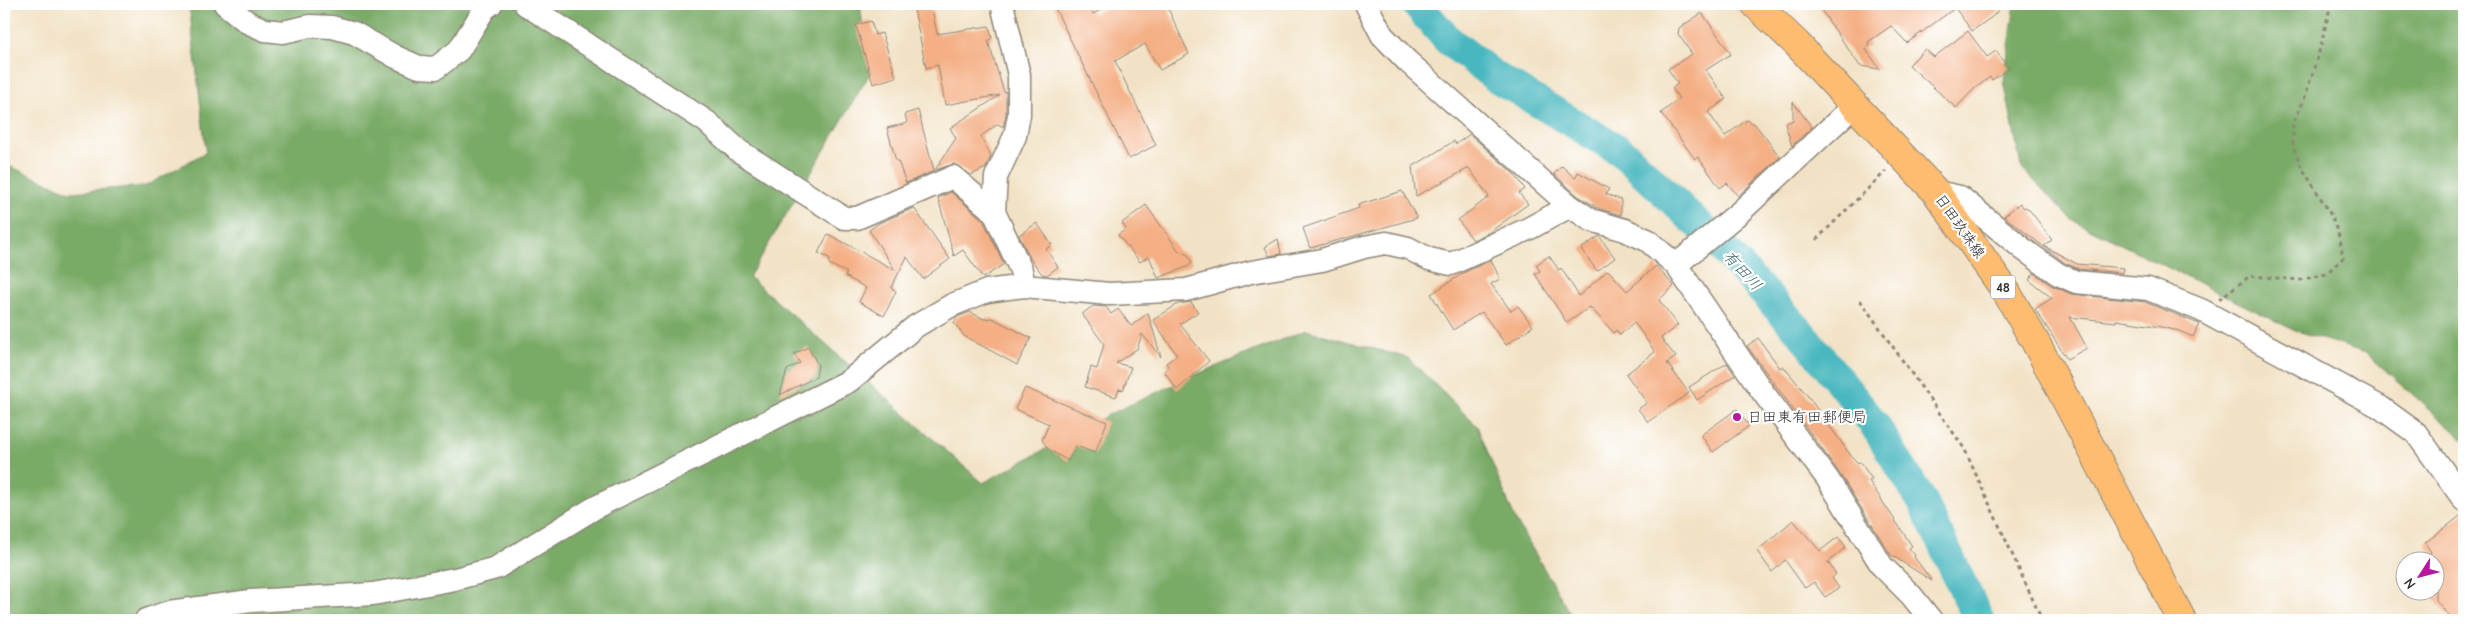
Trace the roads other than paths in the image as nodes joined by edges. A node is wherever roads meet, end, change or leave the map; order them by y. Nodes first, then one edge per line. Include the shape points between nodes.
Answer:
1 (225, 4) edge
2 (491, 4) edge
3 (525, 4) edge
4 (1002, 4) edge
5 (1366, 4) edge
6 (1755, 4) edge
7 (1855, 105) junction
8 (1936, 192) junction
9 (1570, 206) junction
10 (994, 212) junction
11 (1676, 265) junction
12 (1024, 286) junction
13 (2464, 500) edge
14 (146, 620) edge
15 (1931, 620) edge
16 (2182, 620) edge

1 - 2 street via 247,22 265,30 283,32 310,26 332,27 354,33 419,67 436,68 459,50 485,8
3 - 10 street via 707,122 739,152 844,218 858,218 953,177
4 - 10 street via 1019,74 1019,115 1015,136 996,177
5 - 9 street via 1382,34 1407,61
6 - 7 main road, 日田玖珠線 / 48
7 - 8 main road, 日田玖珠線 / 48
7 - 11 street via 1740,212
8 - 13 street via 1960,197 2058,274 2076,282 2148,289 2202,310 2380,407 2416,433
8 - 16 main road, 日田玖珠線 / 48 via 2006,292 2037,345
9 - 11 street via 1591,220 1647,240
9 - 12 street via 1451,264 1386,243 1186,290 1108,294
10 - 12 street via 1021,270
11 - 15 street via 1762,391 1827,478 1882,566
12 - 14 street via 987,291 952,305 916,326 849,382 596,507 496,568 373,594 251,601 170,612

